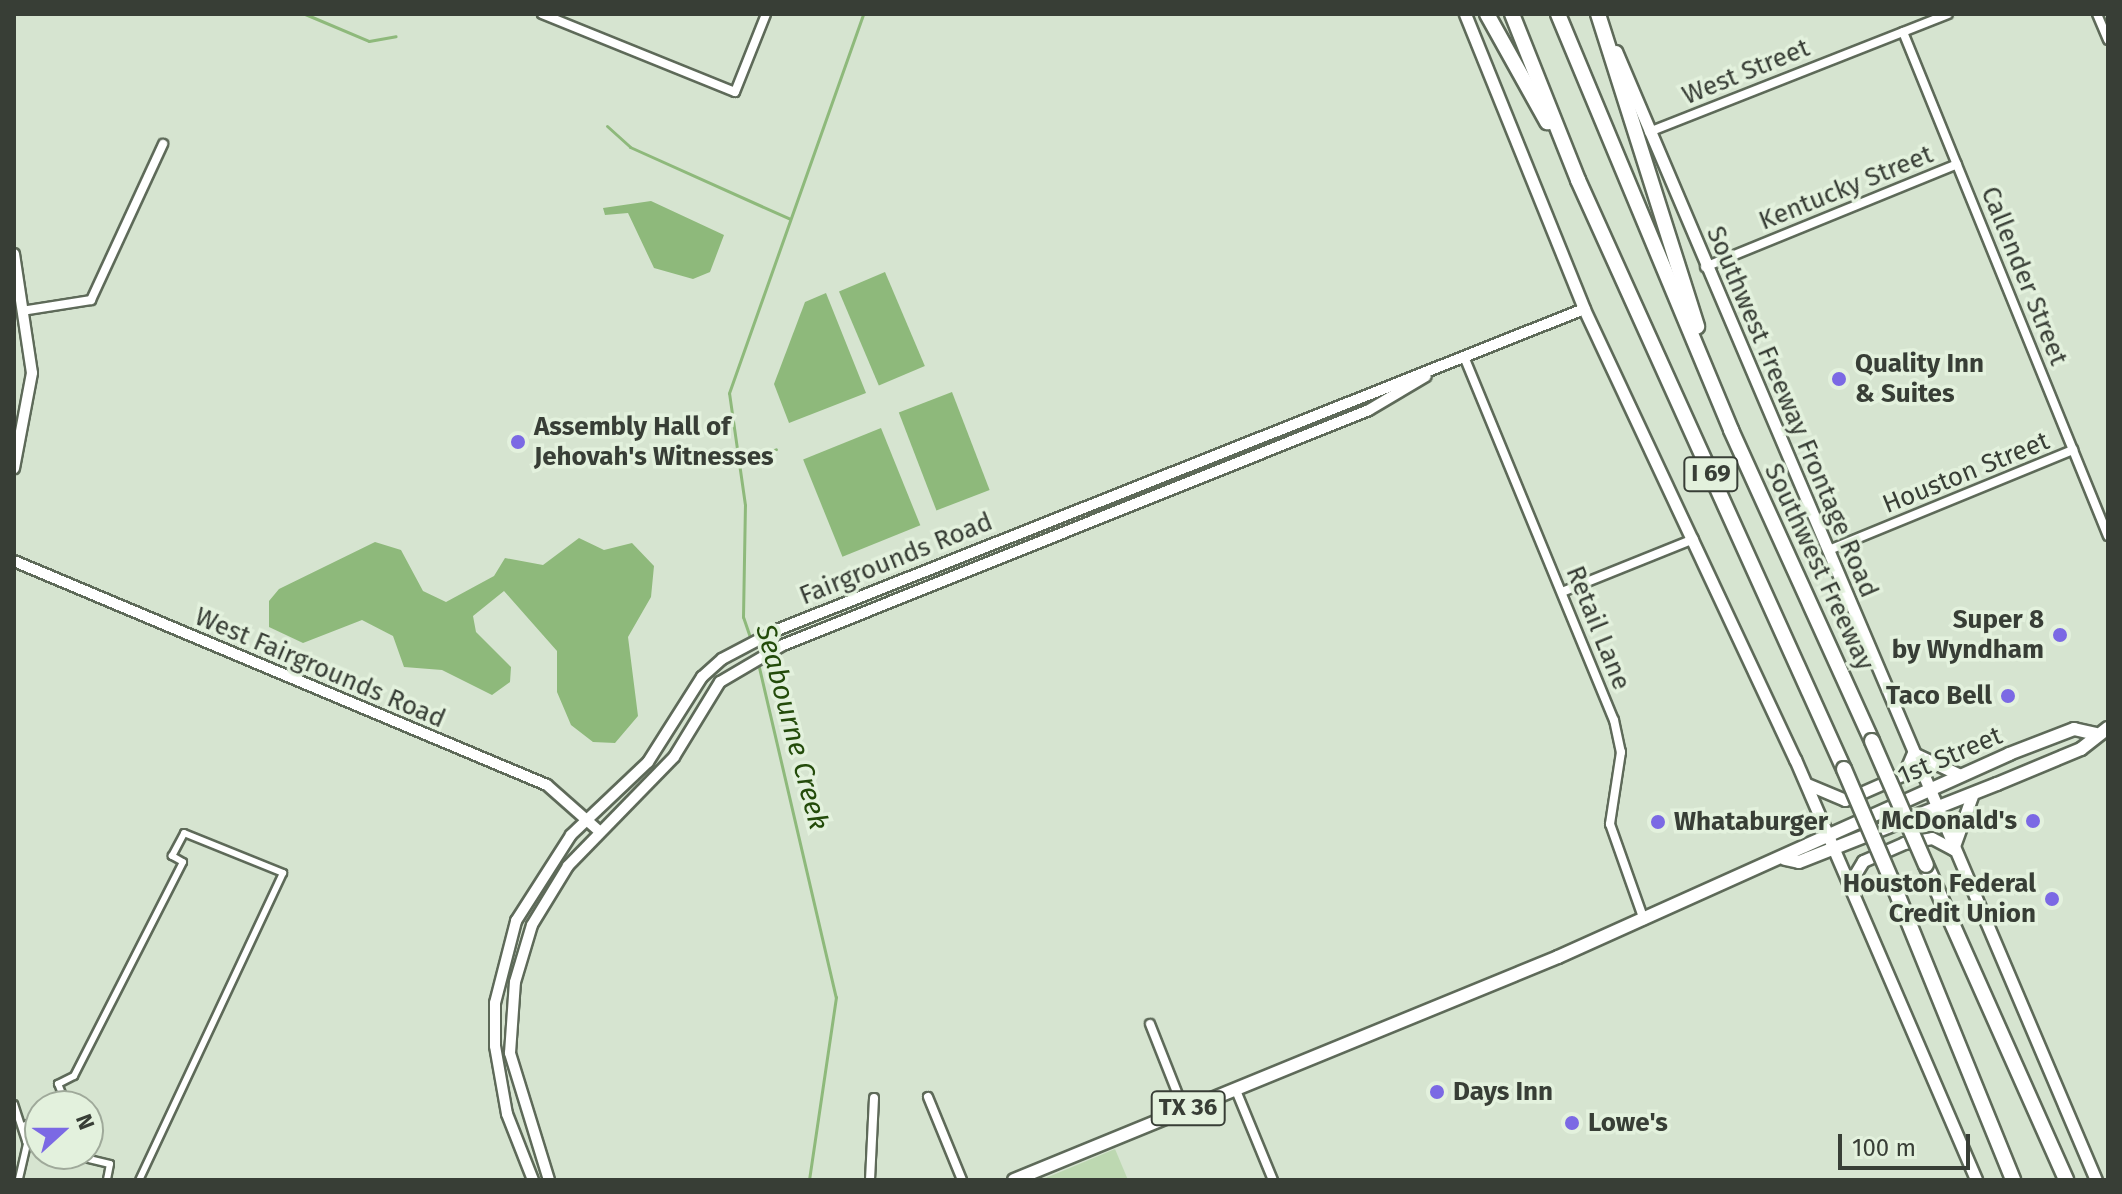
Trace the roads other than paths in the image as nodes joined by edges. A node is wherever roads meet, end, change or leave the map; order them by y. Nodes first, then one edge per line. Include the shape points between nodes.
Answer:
1 (542, 14) edge
2 (766, 14) edge
3 (1465, 14) edge
4 (1487, 14) edge
5 (1512, 14) edge
6 (1558, 14) edge
7 (1600, 14) edge
8 (1948, 14) edge
9 (2097, 14) edge
10 (1903, 32) junction
11 (2108, 40) edge
12 (1649, 132) junction
13 (163, 144) dead end
14 (1957, 164) junction
15 (1578, 180) junction
16 (14, 254) edge
17 (1705, 267) junction
18 (1584, 309) junction
19 (28, 310) junction
20 (1465, 359) junction
21 (1427, 375) junction
22 (1731, 430) junction
23 (2073, 450) junction
24 (14, 468) edge
25 (2108, 536) edge
26 (1695, 539) junction
27 (1829, 550) junction
28 (14, 561) edge
29 (1562, 592) junction
30 (2102, 731) edge
31 (1913, 753) junction
32 (1960, 775) junction
33 (1805, 783) junction
34 (1928, 789) junction
35 (1973, 793) junction
36 (1935, 808) junction
37 (587, 819) junction
38 (599, 831) junction
39 (1827, 833) junction
40 (1953, 849) junction
41 (1833, 850) junction
42 (1785, 859) junction
43 (1848, 886) junction
44 (1644, 920) junction
45 (1150, 1024) dead end
46 (1235, 1088) junction
47 (60, 1090) edge
48 (928, 1097) dead end
49 (874, 1098) dead end
50 (14, 1104) edge
51 (1184, 1110) junction
52 (104, 1163) edge
53 (19, 1180) edge
54 (107, 1180) edge
55 (139, 1180) edge
56 (533, 1180) edge
57 (549, 1180) edge
58 (870, 1180) edge
59 (962, 1180) edge
60 (1014, 1180) edge
61 (1273, 1180) edge
62 (1976, 1180) edge
63 (2013, 1180) edge
64 (2066, 1180) edge
65 (2096, 1180) edge

1 - 2 street via 735,92
3 - 18 main road
4 - 15 highway
5 - 15 highway, I 69
6 - 22 highway, Southwest Freeway / I 69
7 - 12 main road, Southwest Freeway Frontage Road
7 - 22 highway
8 - 10 street, West Street
9 - 11 street
10 - 12 street, West Street
10 - 14 street, Callender Street
12 - 17 main road, Southwest Freeway Frontage Road
13 - 19 street via 91,300
14 - 17 street, Kentucky Street
14 - 23 street, Callender Street
15 - 63 highway, I 69, bridge via 1844,769
16 - 19 street
17 - 27 main road, Southwest Freeway Frontage Road
18 - 20 street, Fairgrounds Road
18 - 26 main road
19 - 24 street via 32,373
20 - 21 street, Fairgrounds Road
20 - 29 street, Retail Lane
21 - 37 street, Fairgrounds Road via 777,630 722,659 694,689 660,748
21 - 38 street, Fairgrounds Road via 1369,410 783,645 732,672 700,709 674,757
22 - 64 highway, Southwest Freeway / I 69, bridge
23 - 25 street, Callender Street
23 - 27 street, Houston Street
26 - 29 street
26 - 33 main road
27 - 31 main road, Southwest Freeway Frontage Road
28 - 37 street, West Fairgrounds Road via 547,785
29 - 44 street, Retail Lane via 1614,720 1621,761 1610,824
30 - 32 main road, 1st Street / TX 36 via 2074,729
30 - 35 main road, 1st Street / TX 36 via 2081,749
31 - 32 main road
31 - 33 main road via 1897,779 1845,800
31 - 34 main road, Southwest Freeway Frontage Road
32 - 34 main road, 1st Street / TX 36
33 - 39 main road
34 - 36 main road, Southwest Freeway Frontage Road
34 - 39 main road, 1st Street / TX 36
35 - 36 main road, 1st Street / TX 36
35 - 40 main road
36 - 40 main road, Southwest Freeway Frontage Road
36 - 41 main road, 1st Street / TX 36
37 - 38 street, West Fairgrounds Road
37 - 56 street, Fairgrounds Road via 530,892 495,1003 499,1085
38 - 57 street, Fairgrounds Road via 543,903 515,982 510,1053
39 - 41 main road
39 - 42 main road, 1st Street / TX 36
40 - 43 main road via 1932,838 1904,843 1863,861
40 - 65 main road, Southwest Freeway Frontage Road
41 - 42 main road, 1st Street / TX 36 via 1799,862
41 - 43 main road
42 - 44 main road, 1st Street / TX 36
43 - 62 main road
44 - 46 main road, 1st Street / TX 36
45 - 51 street
46 - 51 main road, TX 36
46 - 61 street
47 - 55 street via 58,1084 74,1076 183,862 172,856 184,833 283,873
48 - 59 street
49 - 58 street
50 - 53 street via 27,1144
51 - 60 main road, TX 36
52 - 54 street via 110,1164

